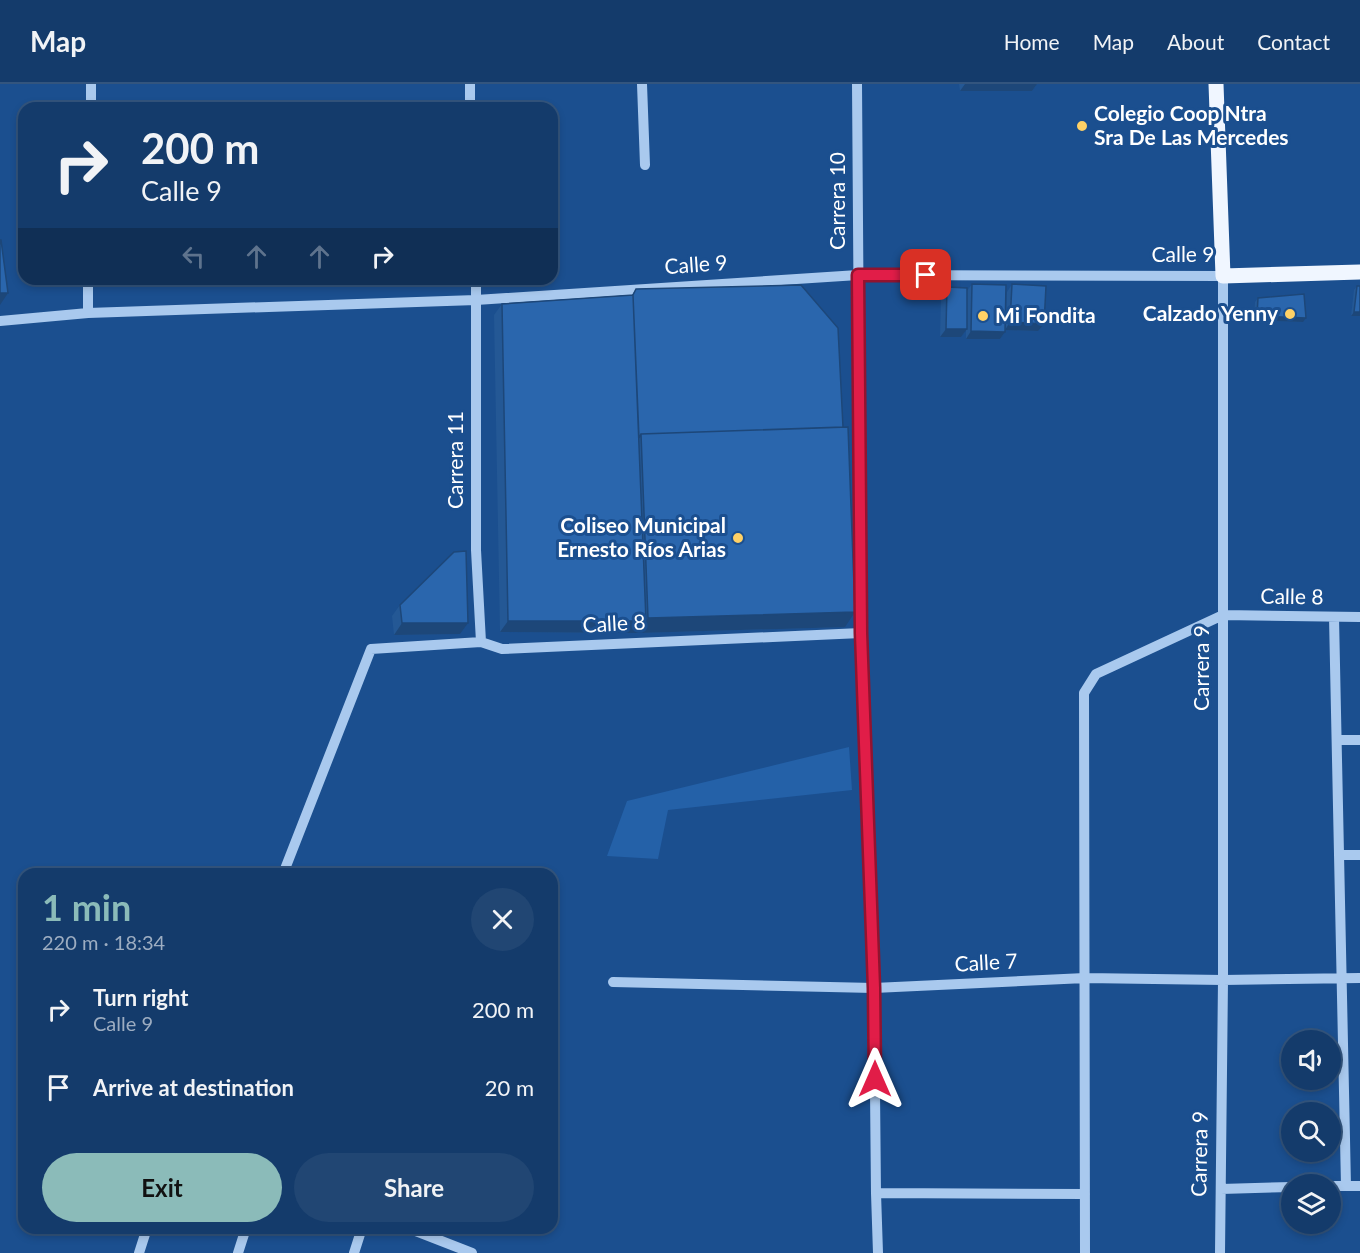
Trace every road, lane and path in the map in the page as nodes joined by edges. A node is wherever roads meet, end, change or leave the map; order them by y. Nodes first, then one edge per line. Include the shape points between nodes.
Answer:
1 (91, 84) edge
2 (470, 84) edge
3 (642, 84) edge
4 (857, 84) edge
5 (1216, 84) edge
6 (91, 102) edge
7 (470, 102) edge
8 (645, 165) dead end
9 (1360, 272) edge
10 (858, 275) junction
11 (1223, 276) junction
12 (88, 285) edge
13 (476, 285) edge
14 (476, 300) junction
15 (88, 313) junction
16 (0, 321) edge
17 (1223, 615) junction
18 (1334, 617) junction
19 (1360, 617) edge
20 (861, 633) junction
21 (481, 642) junction
22 (1337, 740) junction
23 (1360, 740) edge
24 (1340, 855) junction
25 (1360, 855) edge
26 (285, 868) edge
27 (1085, 978) junction
28 (1342, 978) junction
29 (1360, 978) edge
30 (1222, 980) junction
31 (613, 981) dead end
32 (874, 988) junction
33 (1341, 1186) edge
34 (1346, 1186) junction
35 (1360, 1186) edge
36 (1281, 1187) edge
37 (1221, 1189) junction
38 (876, 1192) junction
39 (1085, 1194) junction
40 (145, 1234) edge
41 (244, 1234) edge
42 (360, 1234) edge
43 (423, 1234) edge
44 (139, 1253) edge
45 (238, 1253) edge
46 (354, 1253) edge
47 (472, 1253) edge
48 (878, 1253) edge
49 (1085, 1253) edge
50 (1220, 1253) edge

1 - 6 street
2 - 7 street
3 - 8 street
4 - 10 street, Carrera 10
5 - 11 main road, Carrera 9
9 - 11 main road, Calle 9
10 - 11 street, Calle 9
10 - 14 street, Calle 9
10 - 20 street, Carrera 10
11 - 17 street, Carrera 9
12 - 15 street
13 - 14 street, Carrera 11
14 - 15 street, Calle 9
14 - 21 street, Carrera 11 via 476,550
15 - 16 street, Calle 9
17 - 18 street, Calle 8
17 - 27 street via 1096,674 1084,693
17 - 30 street, Carrera 9
18 - 19 street, Calle 8
18 - 22 street
20 - 21 street, Calle 8 via 502,649
20 - 32 street, Carrera 10
21 - 26 street, Calle 8 via 371,649
22 - 23 street
22 - 24 street
24 - 25 street
24 - 28 street
27 - 30 street, Calle 7
27 - 32 street, Calle 7
27 - 39 street
28 - 29 street, Calle 7
28 - 30 street, Calle 7
28 - 34 street
30 - 37 street, Carrera 9
31 - 32 street, Calle 7
32 - 38 street, Carrera 10
33 - 34 street
34 - 35 street
36 - 37 street
37 - 50 street, Carrera 9
38 - 39 street
38 - 48 street, Carrera 10
39 - 49 street
40 - 44 street
41 - 45 street
42 - 46 street
43 - 47 street

